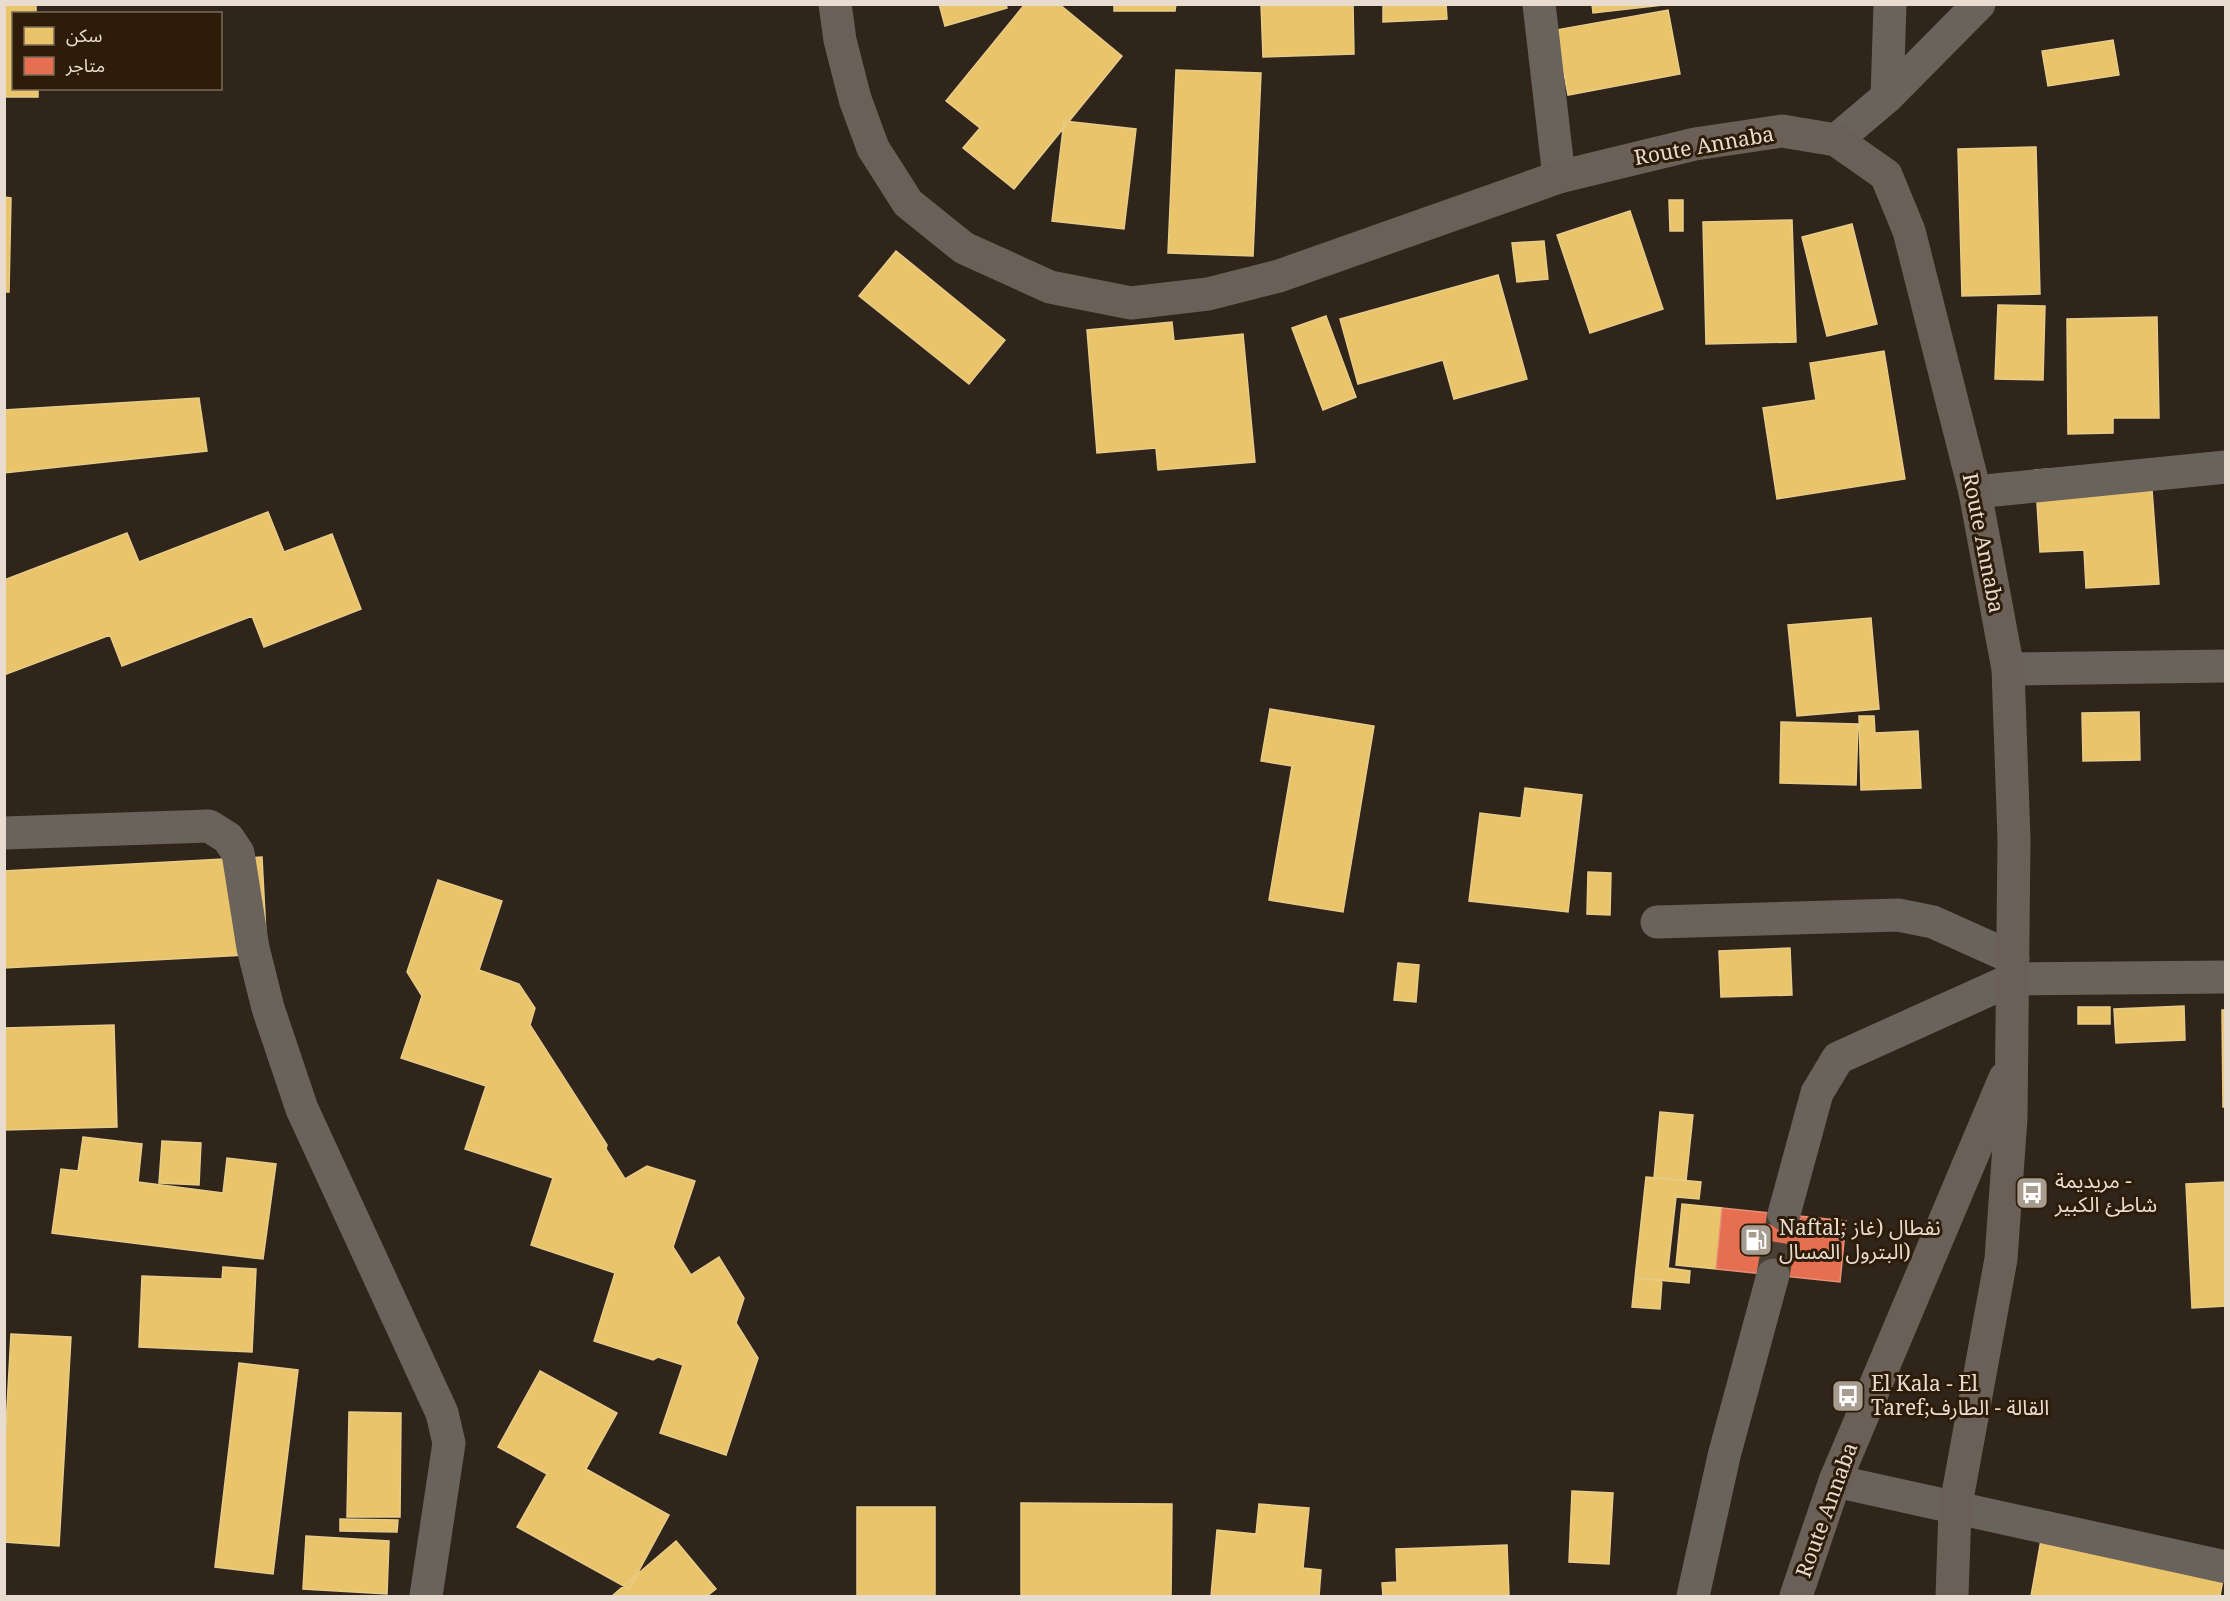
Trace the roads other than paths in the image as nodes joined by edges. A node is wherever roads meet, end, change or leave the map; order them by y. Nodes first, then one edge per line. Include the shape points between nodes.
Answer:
1 (835, 4) edge
2 (1539, 4) edge
3 (1890, 4) edge
4 (1978, 4) edge
5 (1887, 98) junction
6 (1836, 140) junction
7 (1559, 177) junction
8 (2226, 467) edge
9 (1975, 492) junction
10 (2226, 666) edge
11 (2008, 669) junction
12 (4, 833) edge
13 (1657, 922) dead end
14 (2013, 968) junction
15 (2226, 977) edge
16 (2013, 1060) junction
17 (1784, 1214) tunnel mouth
18 (1773, 1275) tunnel mouth
19 (1835, 1481) junction
20 (1955, 1510) junction
21 (2226, 1567) edge
22 (426, 1596) edge
23 (1693, 1596) edge
24 (1796, 1596) edge
25 (1952, 1596) edge

1 - 7 main road, Route Annaba via 855,99 873,148 908,203 964,248 1050,287 1131,303 1208,294 1279,276
2 - 7 street
3 - 5 street
4 - 5 street
5 - 6 street
6 - 7 main road, Route Annaba via 1782,131 1695,144
6 - 9 main road, Route Annaba via 1886,175 1909,231
8 - 9 street
9 - 11 main road, Route Annaba
10 - 11 street
11 - 14 main road, Route Annaba via 2014,839
12 - 22 street via 209,826 228,838 238,853 268,1008 302,1109 446,1428 449,1443
13 - 14 street via 1898,915 1933,922
14 - 15 street
14 - 16 main road, Route Annaba
14 - 17 street via 1838,1058 1816,1093
16 - 19 main road, Route Annaba
16 - 20 main road, Route Annaba via 2001,1259
18 - 23 street via 1724,1456
19 - 20 street
19 - 24 main road, Route Annaba
20 - 21 street
20 - 25 main road, Route Annaba

